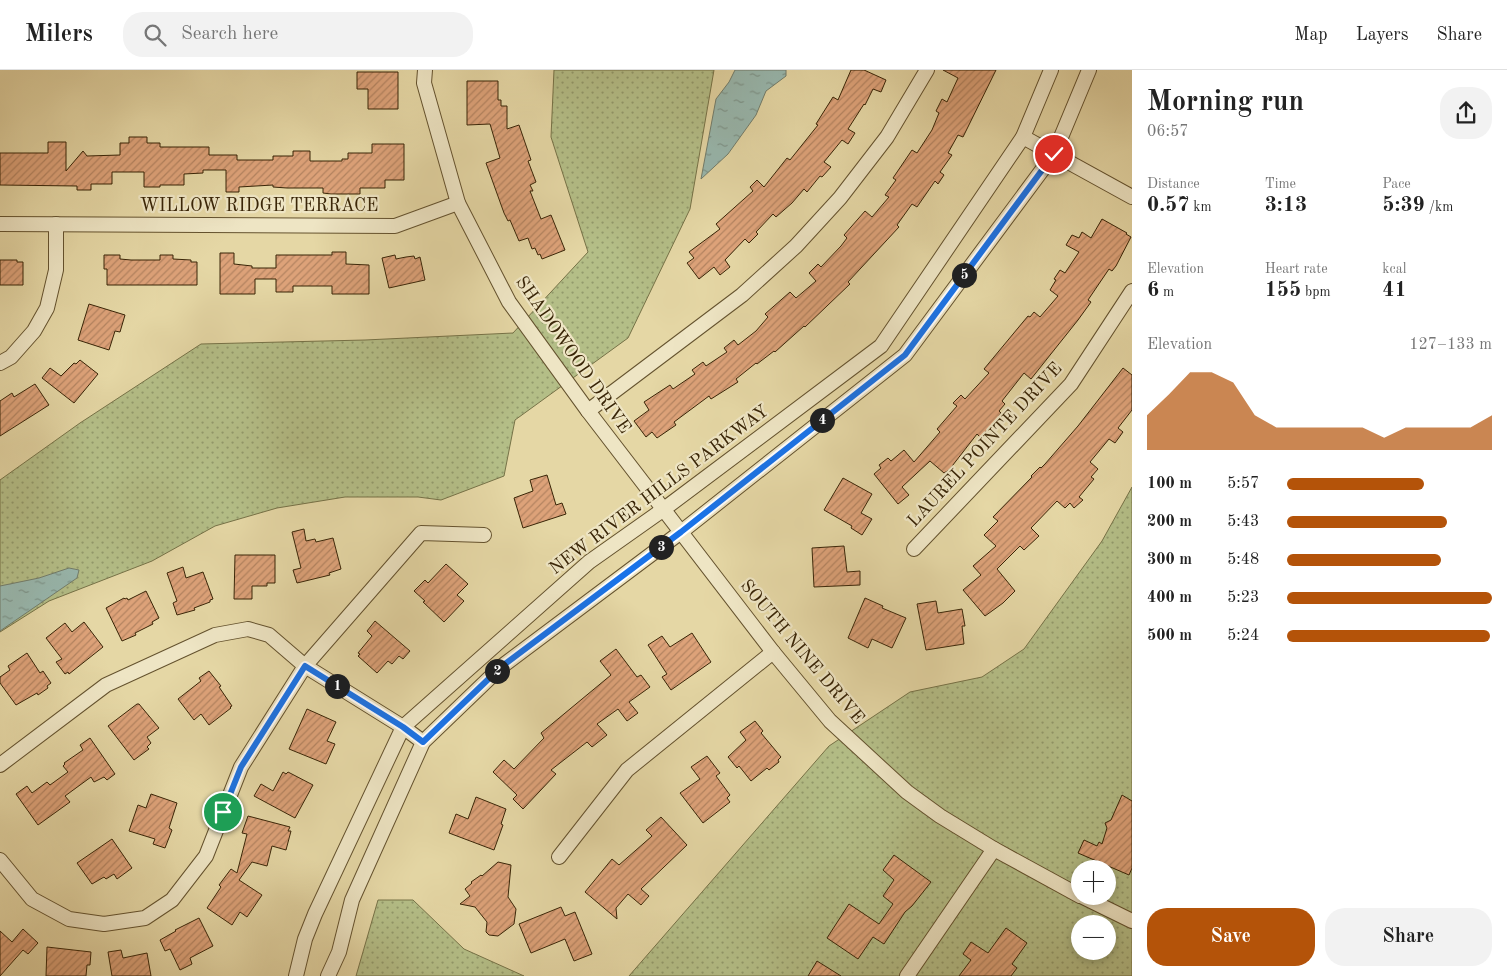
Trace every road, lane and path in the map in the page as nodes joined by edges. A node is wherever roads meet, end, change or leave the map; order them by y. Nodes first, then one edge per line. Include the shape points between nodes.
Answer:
1 (425, 70) edge
2 (927, 70) edge
3 (1051, 70) edge
4 (1089, 70) edge
5 (1023, 137) junction
6 (1054, 154) junction
7 (1132, 197) edge
8 (458, 203) junction
9 (0, 224) edge
10 (56, 224) junction
11 (1132, 290) edge
12 (0, 363) edge
13 (588, 411) junction
14 (664, 509) junction
15 (681, 532) junction
16 (484, 535) dead end
17 (914, 549) dead end
18 (773, 652) junction
19 (305, 666) junction
20 (403, 727) junction
21 (423, 742) junction
22 (0, 765) edge
23 (994, 849) junction
24 (559, 857) dead end
25 (0, 860) edge
26 (1071, 891) edge
27 (1099, 905) edge
28 (1132, 921) edge
29 (296, 976) edge
30 (328, 976) edge
31 (907, 976) edge

1 - 8 street, SHADOWOOD DRIVE via 424,83
2 - 13 street via 887,137 840,198 796,246 742,295
3 - 5 street, NEW RIVER HILLS PARKWAY
4 - 6 street
5 - 6 street
5 - 14 street, NEW RIVER HILLS PARKWAY via 881,346
6 - 7 street
6 - 15 street via 905,355
8 - 10 street, WILLOW RIDGE TERRACE via 395,226
8 - 13 street, SHADOWOOD DRIVE via 509,302
9 - 10 street, WILLOW RIDGE TERRACE
10 - 12 street via 56,270 47,308 34,331
11 - 17 street, LAUREL POINTE DRIVE via 1070,384
13 - 14 street, SHADOWOOD DRIVE
14 - 15 street, SOUTH NINE DRIVE
14 - 20 street, NEW RIVER HILLS PARKWAY via 589,562
15 - 18 street, SOUTH NINE DRIVE
15 - 21 street via 501,667
16 - 19 street via 421,532
18 - 23 street, SOUTH NINE DRIVE via 830,722 907,792
18 - 24 street via 627,770
19 - 20 street
19 - 22 street via 269,635 248,629 215,635 106,685
19 - 25 street via 241,767 206,856 172,900 145,918 104,924 69,919 32,899
20 - 21 street
20 - 29 street, NEW RIVER HILLS PARKWAY via 315,914
21 - 30 street via 352,900
23 - 26 street, SOUTH NINE DRIVE
23 - 31 street
27 - 28 street, SOUTH NINE DRIVE

